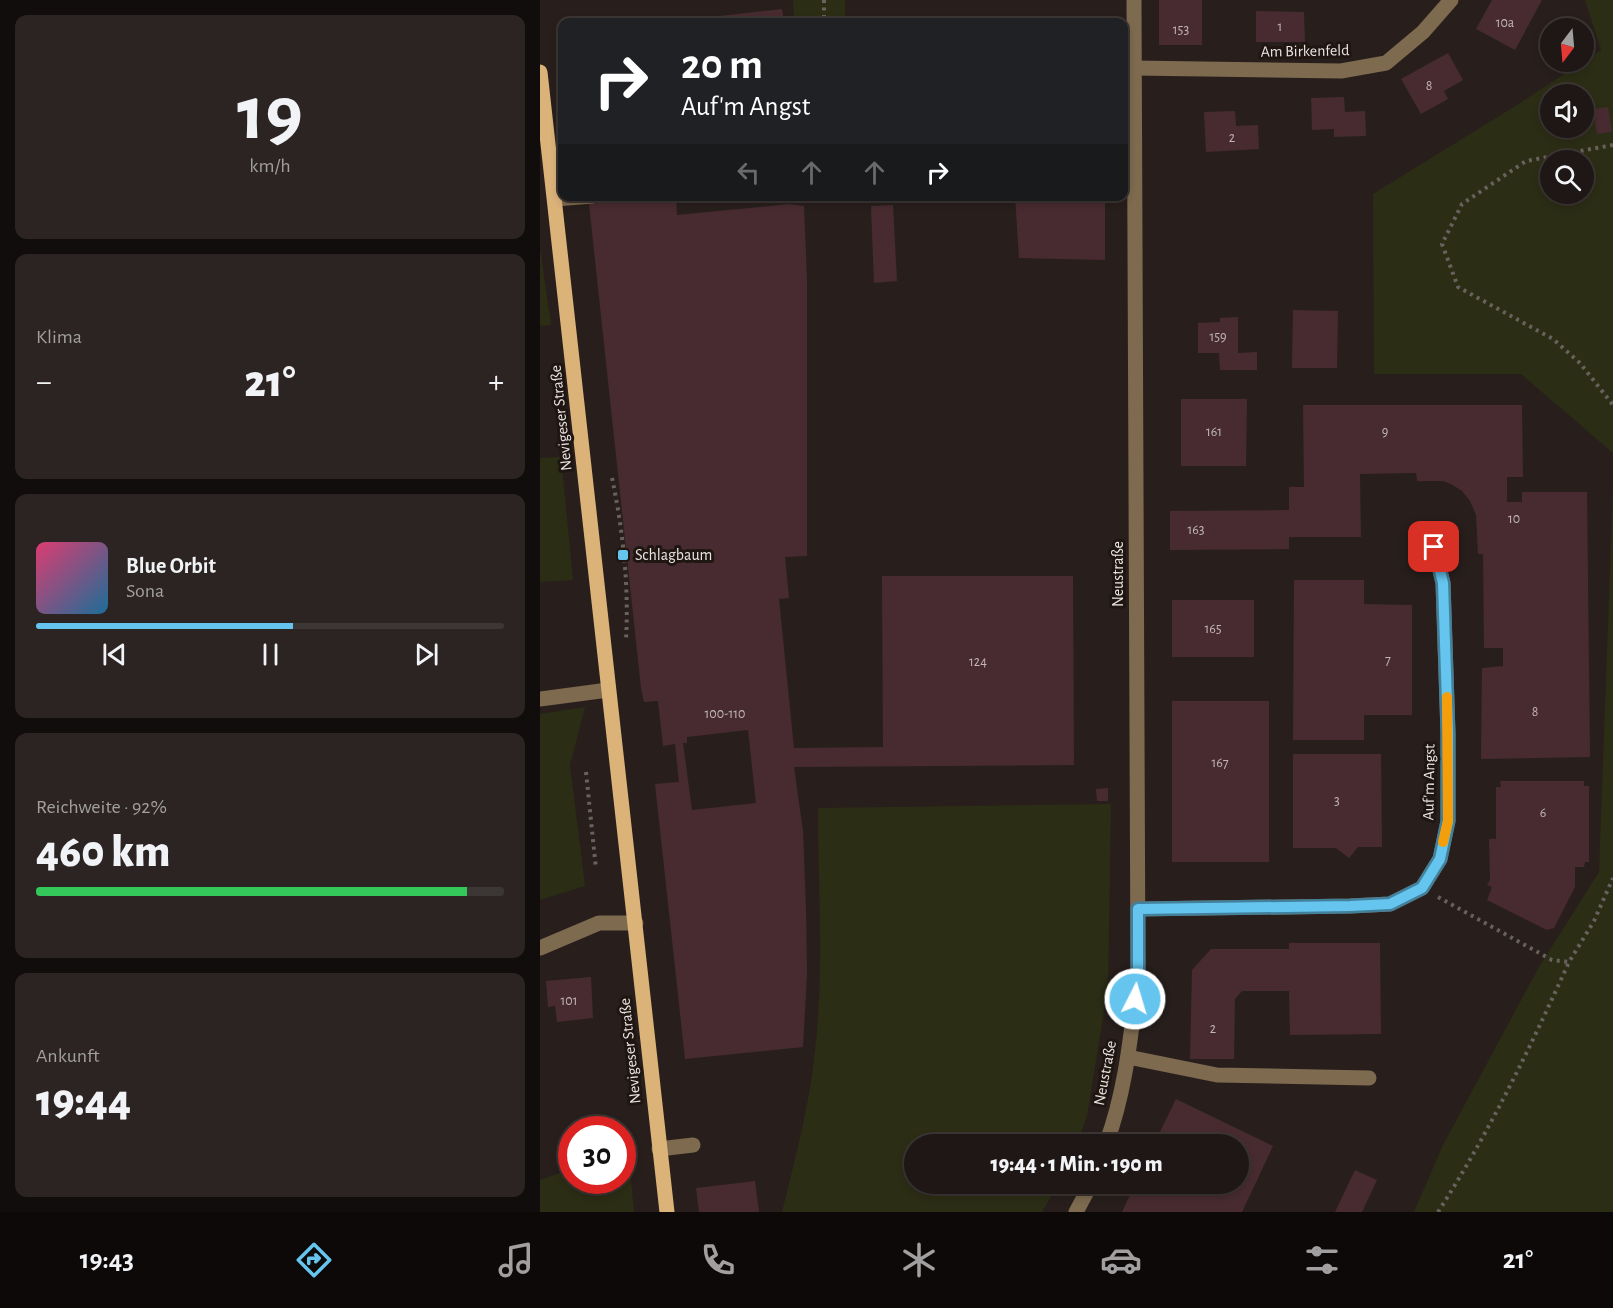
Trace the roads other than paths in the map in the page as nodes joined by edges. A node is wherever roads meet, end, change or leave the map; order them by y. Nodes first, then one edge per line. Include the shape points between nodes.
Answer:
1 (1134, 0) edge
2 (1450, 0) edge
3 (1134, 68) junction
4 (540, 72) edge
5 (555, 199) junction
6 (558, 199) edge
7 (1430, 529) dead end
8 (608, 690) junction
9 (540, 699) edge
10 (1138, 909) junction
11 (636, 923) junction
12 (540, 948) edge
13 (1128, 1057) junction
14 (1369, 1078) dead end
15 (1109, 1134) edge
16 (693, 1145) dead end
17 (659, 1149) junction
18 (1086, 1194) edge
19 (667, 1212) edge
20 (1076, 1212) edge

1 - 3 street, Neustraße
2 - 3 street, Am Birkenfeld via 1424,32 1386,63 1341,71
3 - 10 street, Neustraße
4 - 5 main road, Nevigeser Straße
5 - 6 street
5 - 8 main road, Nevigeser Straße
7 - 10 street, Auf'm Angst via 1443,583 1448,821 1440,859 1422,888 1390,904
8 - 9 street
8 - 11 main road, Nevigeser Straße
10 - 13 street, Neustraße via 1138,977
11 - 12 street via 599,923
11 - 17 main road, Nevigeser Straße
13 - 14 street via 1217,1075
13 - 15 street, Neustraße
16 - 17 street
17 - 19 main road, Nevigeser Straße
18 - 20 street

